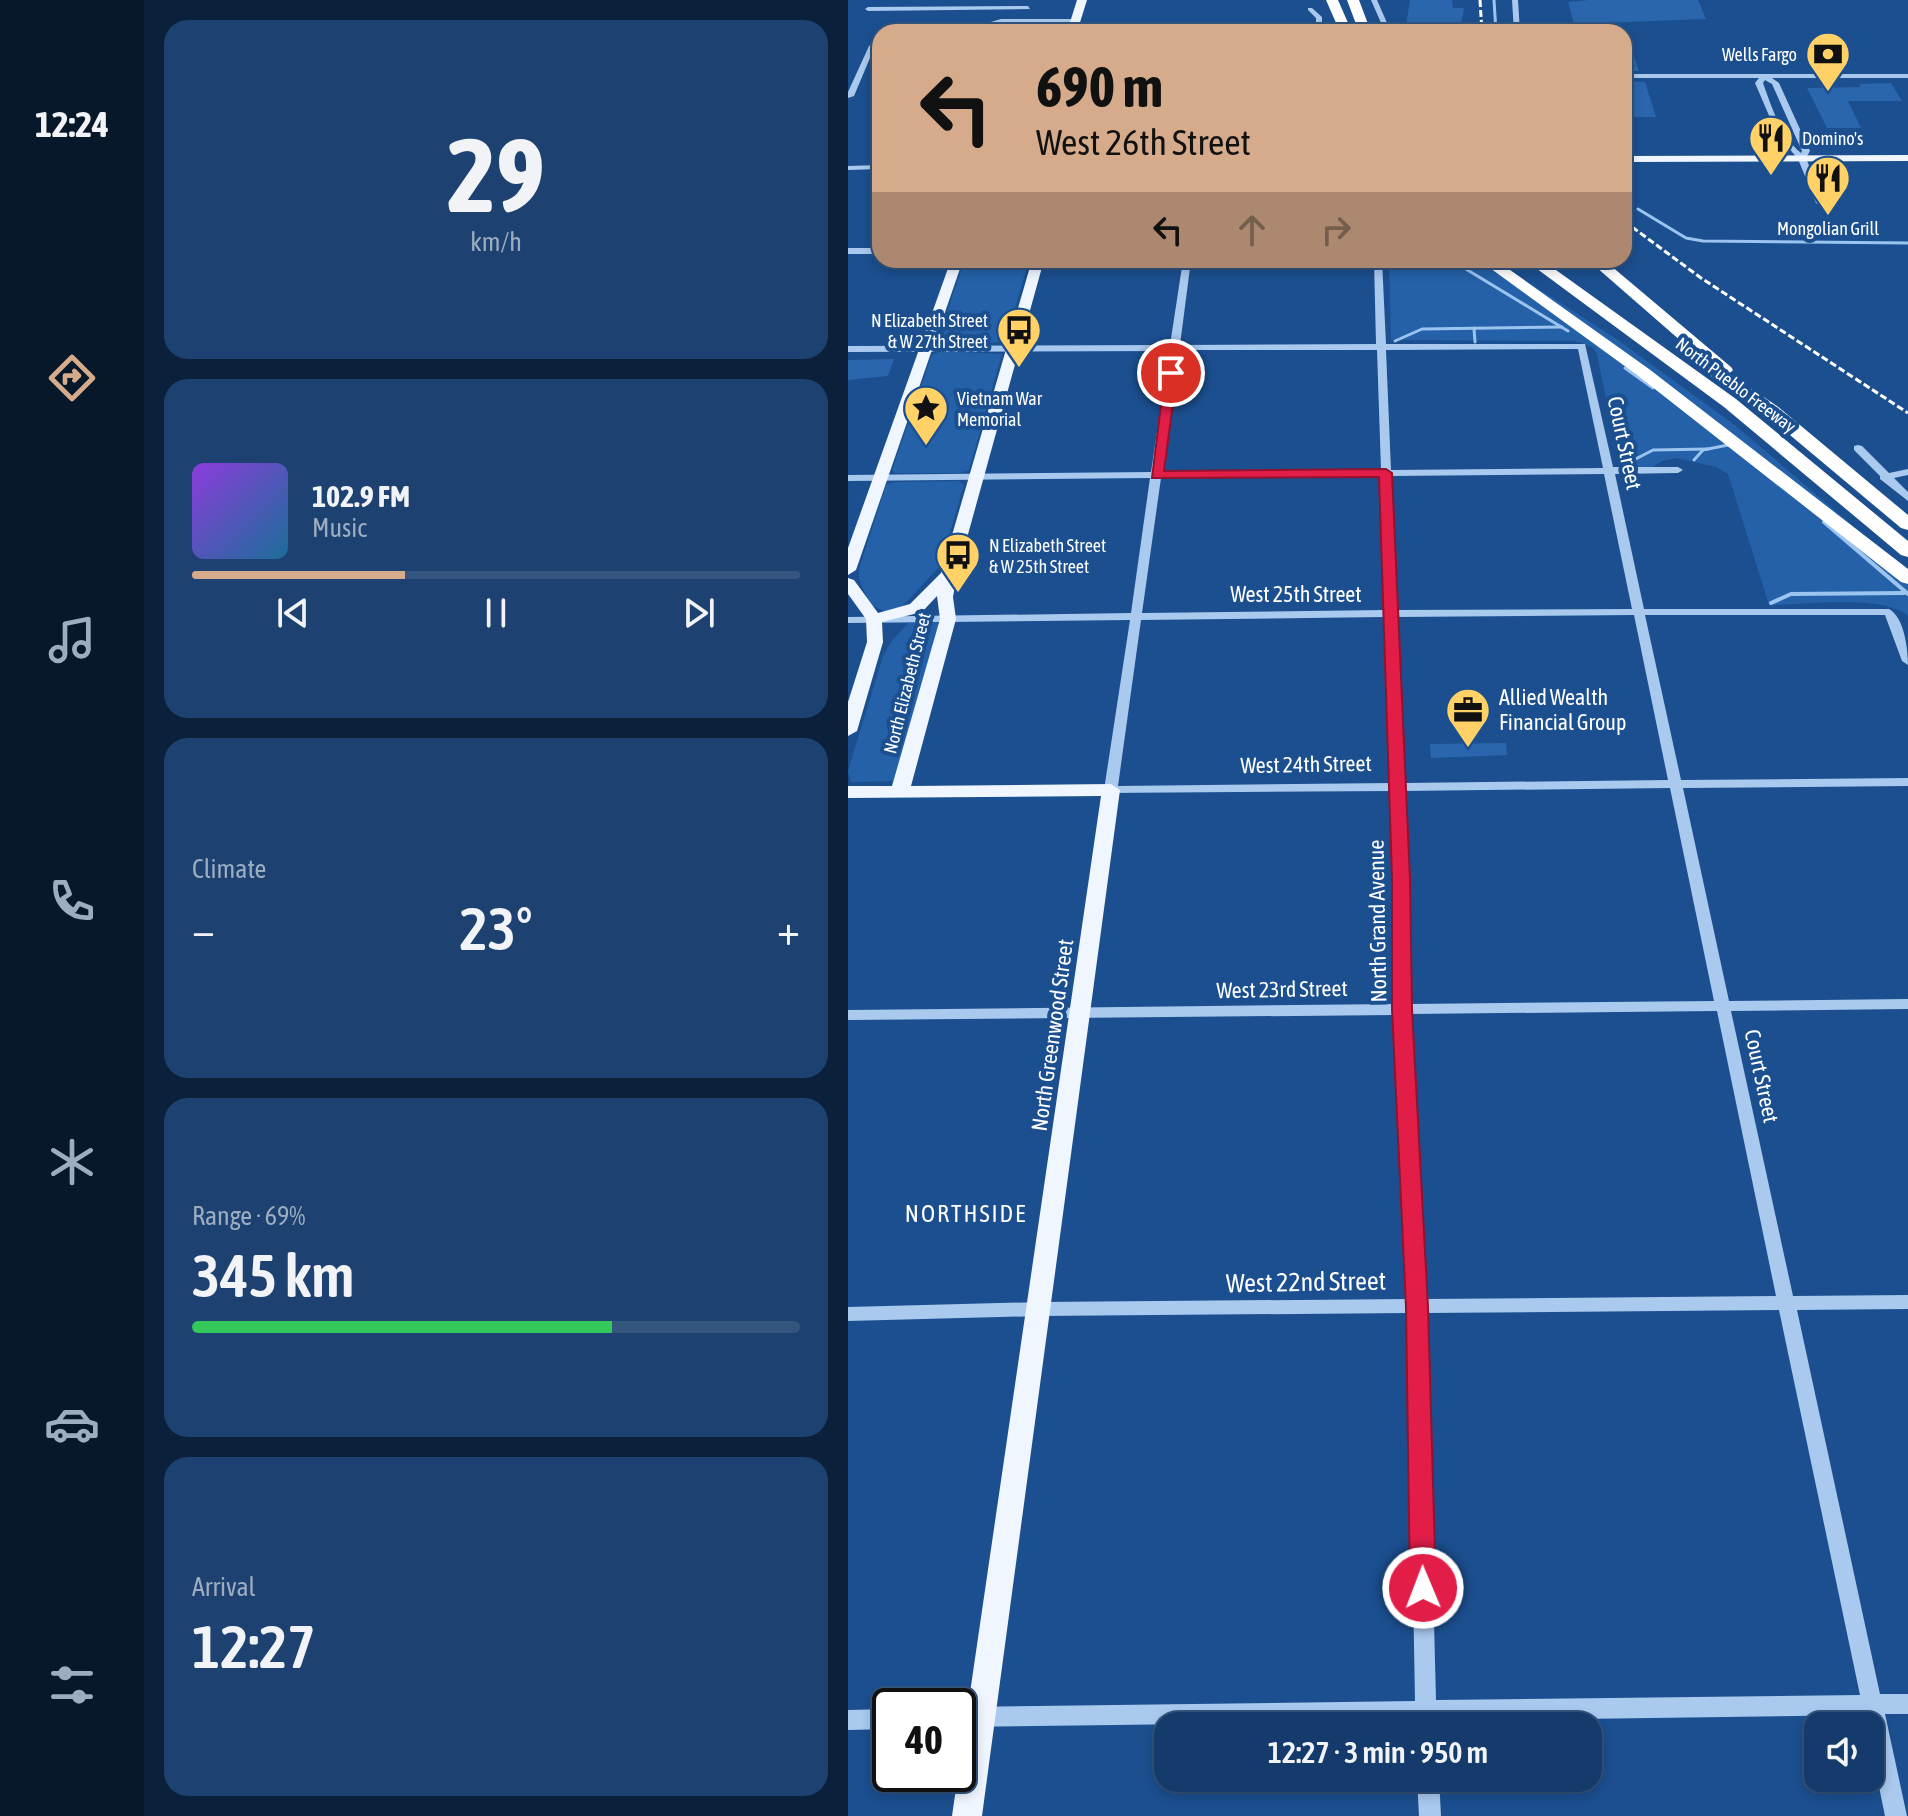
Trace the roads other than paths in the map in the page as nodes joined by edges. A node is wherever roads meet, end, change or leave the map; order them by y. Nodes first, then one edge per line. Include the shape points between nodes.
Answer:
1 (1082, 0) edge
2 (1353, 0) edge
3 (1374, 0) edge
4 (1515, 0) edge
5 (1029, 4) edge
6 (1335, 5) edge
7 (868, 9) dead end
8 (1310, 9) dead end
9 (1076, 18) junction
10 (991, 24) edge
11 (1074, 24) edge
12 (1319, 24) edge
13 (1343, 24) edge
14 (1362, 24) edge
15 (1384, 24) edge
16 (1516, 24) edge
17 (872, 46) dead end
18 (872, 60) edge
19 (865, 61) junction
20 (1632, 76) edge
21 (1764, 76) junction
22 (1908, 76) edge
23 (850, 96) edge
24 (1765, 99) junction
25 (1788, 112) junction
26 (1773, 115) junction
27 (1800, 137) junction
28 (1908, 158) edge
29 (1632, 162) edge
30 (1804, 162) junction
31 (1908, 164) edge
32 (872, 167) edge
33 (851, 168) edge
34 (848, 180) edge
35 (1820, 203) dead end
36 (848, 251) edge
37 (872, 251) edge
38 (954, 268) edge
39 (1036, 268) edge
40 (1186, 268) edge
41 (1378, 268) edge
42 (1497, 268) edge
43 (1521, 268) edge
44 (1543, 268) edge
45 (1566, 268) edge
46 (1604, 268) edge
47 (1636, 336) junction
48 (1381, 346) junction
49 (1175, 347) junction
50 (927, 348) junction
51 (1013, 348) junction
52 (848, 349) edge
53 (1771, 410) junction
54 (1858, 448) dead end
55 (1678, 470) dead end
56 (1609, 471) junction
57 (1908, 472) edge
58 (1386, 473) junction
59 (1157, 476) junction
60 (976, 477) junction
61 (1884, 477) junction
62 (848, 478) edge
63 (880, 478) junction
64 (1908, 498) edge
65 (1908, 524) edge
66 (1908, 551) edge
67 (848, 570) edge
68 (949, 574) junction
69 (1908, 578) edge
70 (848, 583) edge
71 (1639, 612) junction
72 (1390, 614) junction
73 (1137, 616) junction
74 (874, 619) junction
75 (948, 619) junction
76 (848, 620) edge
77 (1908, 661) edge
78 (848, 731) edge
79 (1908, 782) edge
80 (1676, 784) junction
81 (1397, 787) junction
82 (1111, 790) junction
83 (848, 792) edge
84 (900, 792) junction
85 (1908, 1004) edge
86 (1725, 1005) junction
87 (1402, 1009) junction
88 (1082, 1013) junction
89 (848, 1015) edge
90 (1908, 1302) edge
91 (1787, 1303) junction
92 (1417, 1307) junction
93 (1040, 1309) junction
94 (848, 1314) edge
95 (975, 1688) edge
96 (1873, 1704) junction
97 (1908, 1704) edge
98 (1426, 1712) edge
99 (1602, 1713) edge
100 (976, 1717) edge
101 (1154, 1718) edge
102 (872, 1719) edge
103 (848, 1720) edge
104 (968, 1792) edge
105 (1429, 1792) edge
106 (967, 1816) edge
107 (1430, 1816) edge
108 (1896, 1816) edge

1 - 9 main road
2 - 14 highway
3 - 15 street
4 - 16 street
5 - 7 street
5 - 9 street via 1029,14
6 - 13 highway
8 - 12 street
9 - 10 street
9 - 11 main road
17 - 19 street
18 - 19 street
19 - 23 street
20 - 21 street
21 - 22 street
21 - 24 street via 1759,83
21 - 25 street via 1775,83
24 - 25 street
24 - 26 street
25 - 27 street
26 - 27 street via 1782,117
26 - 30 street
27 - 30 street
28 - 30 main road
29 - 30 main road
30 - 31 main road
30 - 35 street
32 - 33 street
33 - 34 street
36 - 37 street
38 - 50 main road
39 - 51 main road, North Elizabeth Street
40 - 49 street, North Greenwood Street
41 - 48 street, North Grand Avenue
42 - 69 highway via 1643,372
43 - 47 highway
44 - 47 highway, North Pueblo Freeway
45 - 53 highway, North Pueblo Freeway
46 - 53 highway
47 - 66 highway, North Pueblo Freeway via 1730,403
48 - 49 street
48 - 56 street, Court Street via 1582,346
48 - 58 street, North Grand Avenue
49 - 51 street
49 - 59 street, North Greenwood Street
50 - 51 street
50 - 52 street
50 - 63 main road
51 - 60 main road, North Elizabeth Street
53 - 65 highway, North Pueblo Freeway
54 - 61 street
55 - 56 street
56 - 58 street
56 - 71 street, Court Street
57 - 61 street
58 - 59 street
58 - 72 street, North Grand Avenue
59 - 60 street
59 - 73 street, North Greenwood Street
60 - 63 street
60 - 68 main road, North Elizabeth Street
61 - 64 street
62 - 63 street
63 - 67 main road
68 - 74 main road via 916,608
68 - 75 main road, North Elizabeth Street
70 - 74 main road
71 - 72 street, West 25th Street
71 - 77 street, West 25th Street via 1889,612
71 - 80 street, Court Street
72 - 73 street, West 25th Street
72 - 81 street, North Grand Avenue
73 - 75 street, West 25th Street
73 - 82 street, North Greenwood Street
74 - 75 street, West 25th Street
74 - 76 street, West 25th Street
74 - 78 main road, North Elizabeth Street via 875,642
75 - 84 main road, North Elizabeth Street
79 - 80 street, West 24th Street
80 - 81 street, West 24th Street
80 - 86 street, Court Street
81 - 82 street, West 24th Street
81 - 87 street, North Grand Avenue
82 - 84 main road, West 24th Street
82 - 88 main road, North Greenwood Street
83 - 84 main road, West 24th Street
85 - 86 street, West 23rd Street
86 - 87 street, West 23rd Street
86 - 91 street, Court Street
87 - 88 street, West 23rd Street
87 - 92 street, North Grand Avenue
88 - 89 street, West 23rd Street
88 - 93 main road, North Greenwood Street
90 - 91 street, West 22nd Street
91 - 92 street, West 22nd Street
91 - 96 street, Court Street
92 - 93 street, West 22nd Street
92 - 98 street, North Grand Avenue
93 - 94 street, West 22nd Street
93 - 95 main road, North Greenwood Street
96 - 97 street
96 - 99 street
96 - 108 street, Court Street
100 - 101 street
102 - 103 street
104 - 106 main road, North Greenwood Street
105 - 107 street

